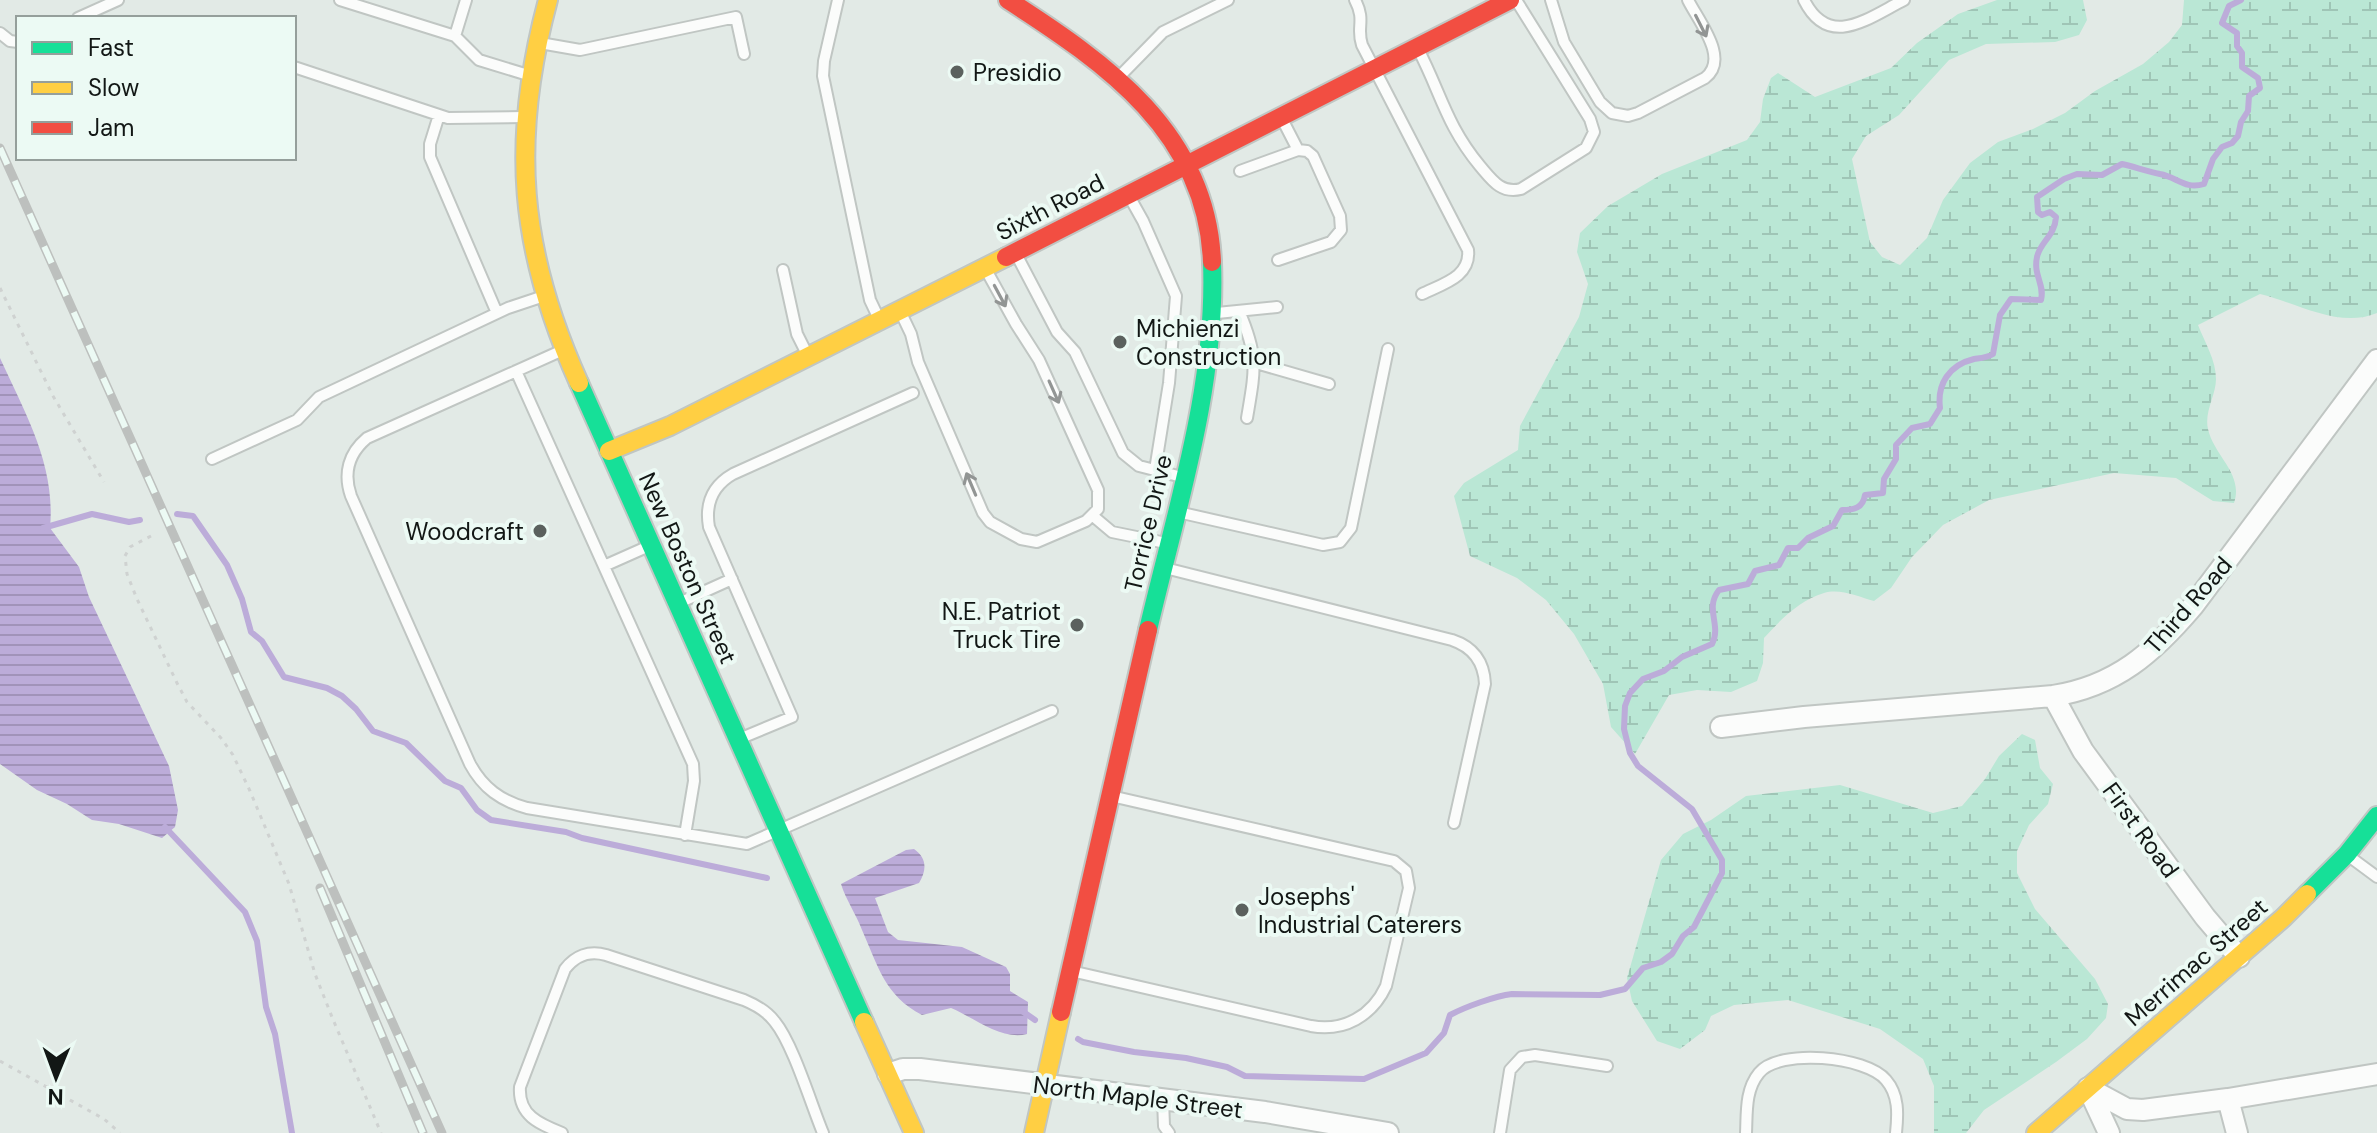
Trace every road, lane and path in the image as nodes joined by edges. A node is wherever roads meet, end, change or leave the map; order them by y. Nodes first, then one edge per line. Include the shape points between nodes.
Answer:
1 (118, 0) edge
2 (340, 0) edge
3 (466, 0) edge
4 (548, 0) edge
5 (838, 0) edge
6 (1008, 0) edge
7 (1228, 0) edge
8 (1355, 0) edge
9 (1513, 0) edge
10 (1551, 0) edge
11 (1688, 0) edge
12 (1804, 0) edge
13 (1904, 0) edge
14 (82, 16) edge
15 (455, 36) junction
16 (537, 42) junction
17 (1417, 47) junction
18 (744, 54) dead end
19 (296, 68) edge
20 (1374, 69) junction
21 (530, 76) junction
22 (1118, 78) junction
23 (439, 115) junction
24 (1280, 116) junction
25 (525, 117) junction
26 (1298, 150) junction
27 (1188, 164) junction
28 (1240, 171) dead end
29 (1128, 195) junction
30 (1015, 252) junction
31 (1278, 260) dead end
32 (985, 267) junction
33 (783, 270) dead end
34 (0, 288) edge
35 (1422, 294) dead end
36 (545, 295) junction
37 (1277, 307) dead end
38 (900, 311) junction
39 (1239, 311) junction
40 (497, 313) junction
41 (1215, 313) junction
42 (880, 321) junction
43 (564, 349) junction
44 (1388, 349) dead end
45 (808, 358) junction
46 (2377, 360) edge
47 (1256, 363) junction
48 (516, 371) junction
49 (1329, 384) dead end
50 (913, 393) dead end
51 (1247, 418) dead end
52 (609, 451) junction
53 (212, 459) dead end
54 (1155, 470) junction
55 (1183, 478) junction
56 (104, 482) dead end
57 (1176, 512) junction
58 (1093, 516) junction
59 (151, 536) dead end
60 (1168, 544) junction
61 (651, 545) junction
62 (604, 566) junction
63 (1162, 567) junction
64 (732, 579) junction
65 (678, 603) junction
66 (2053, 696) junction
67 (1052, 711) dead end
68 (1721, 727) dead end
69 (738, 739) junction
70 (1109, 795) junction
71 (2377, 816) edge
72 (1454, 823) dead end
73 (779, 831) junction
74 (685, 835) junction
75 (2347, 854) junction
76 (2377, 877) edge
77 (2239, 957) junction
78 (1069, 970) junction
79 (0, 1061) edge
80 (1607, 1066) dead end
81 (888, 1074) junction
82 (2377, 1074) edge
83 (1043, 1086) junction
84 (2088, 1088) junction
85 (1163, 1099) junction
86 (2228, 1099) junction
87 (1354, 1130) edge
88 (120, 1133) edge
89 (381, 1133) edge
90 (562, 1133) edge
91 (823, 1133) edge
92 (914, 1133) edge
93 (1034, 1133) edge
94 (1169, 1133) edge
95 (1388, 1133) edge
96 (1500, 1133) edge
97 (1746, 1133) edge
98 (1896, 1133) edge
99 (2036, 1133) edge
100 (2109, 1133) edge
101 (2237, 1133) edge

1 - 14 lane
2 - 15 lane
3 - 15 lane
4 - 16 street, New Boston Street
5 - 42 lane via 824,81 870,300
6 - 22 street, Torrice Drive via 1082,47
7 - 22 lane via 1163,32
8 - 20 lane via 1362,16 1361,42
9 - 17 street, Sixth Road
9 - 17 lane via 1594,132 1582,151 1521,189 1497,185 1461,143
11 -> 10 lane via 1714,51 1715,66 1708,76 1638,113 1617,115 1600,102 1567,48
12 - 13 lane via 1816,19 1842,28
15 - 21 lane via 479,60
16 - 18 lane via 577,50 736,17
16 - 21 street, New Boston Street
17 - 20 street, Sixth Road
19 - 23 lane
20 - 24 street, Sixth Road
20 - 35 lane via 1468,250 1459,275
21 - 25 street, New Boston Street
22 - 27 street, Torrice Drive via 1159,119
23 - 25 lane
23 - 40 lane via 430,157
24 - 26 lane
24 - 27 street, Sixth Road
25 - 36 street, New Boston Street via 526,199
26 - 28 lane
26 - 31 lane via 1313,156 1340,216 1341,230 1331,242
27 - 29 street, Sixth Road
27 - 41 street, Torrice Drive via 1211,229
29 - 30 street, Sixth Road
29 - 54 lane via 1176,296
30 - 32 street, Sixth Road
30 - 54 lane via 1057,332 1075,352 1123,453
32 - 38 street, Sixth Road
32 -> 58 lane via 1039,360 1098,490 1100,504
33 - 45 lane
34 - 56 path via 53,396
36 - 40 lane
36 - 43 street, New Boston Street
37 - 39 lane
38 - 42 street, Sixth Road
58 -> 38 lane via 1037,542 990,522
39 - 41 lane
39 - 47 lane
40 - 53 lane via 319,397 297,420
41 - 55 street, Torrice Drive via 1207,376
42 - 45 street, Sixth Road
43 - 48 lane
43 - 52 street, New Boston Street
44 - 57 lane via 1351,528 1340,542 1323,545
45 - 52 street, Sixth Road
46 - 66 street, Third Road via 2167,636 2132,666
47 - 49 lane
47 - 51 lane
48 - 62 lane
48 - 74 lane via 367,438 348,464 351,496 484,785 527,808
50 - 64 lane via 719,484 708,504 708,521
52 - 61 street, New Boston Street
54 - 55 lane
55 - 57 street, Torrice Drive
57 - 60 street, Torrice Drive
58 - 60 lane via 1112,532
59 - 89 path via 130,547 125,556 132,586 187,702 227,746 250,791 289,884 315,974
60 - 63 street, Torrice Drive
61 - 62 lane
61 - 65 street, New Boston Street
62 - 74 lane via 693,764
63 - 70 street, Torrice Drive
63 - 72 lane via 1452,640 1474,653 1485,684
64 - 65 lane
64 - 69 lane via 792,717
65 - 69 street, New Boston Street
66 - 68 street, Third Road
66 - 77 street, First Road via 2083,751
67 - 73 lane
69 - 73 street, New Boston Street
70 - 78 street, Torrice Drive
70 - 78 lane via 1394,861 1408,876 1406,903 1382,993 1360,1018 1336,1027 1311,1026
71 - 75 street, Merrimac Street
73 - 74 lane via 745,845
73 - 81 street, New Boston Street
75 - 76 lane
75 - 77 street, Merrimac Street
77 - 84 street, Merrimac Street
78 - 83 street, Torrice Drive
79 - 88 path
80 - 96 lane via 1522,1057 1510,1070
81 - 83 street, North Maple Street via 911,1069
81 - 92 street, New Boston Street
82 - 86 street
83 - 85 street, North Maple Street
83 - 93 street, Torrice Drive
84 - 86 street via 2134,1110
84 - 99 street, Merrimac Street
84 - 100 street
85 - 87 street, North Maple Street
85 - 94 lane
86 - 101 street
87 - 95 street, North Maple Street
90 - 91 lane via 531,1118 520,1087 565,969 592,953 761,1009 785,1039
97 - 98 lane via 1752,1082 1763,1068 1786,1058 1861,1064 1879,1072 1895,1096

